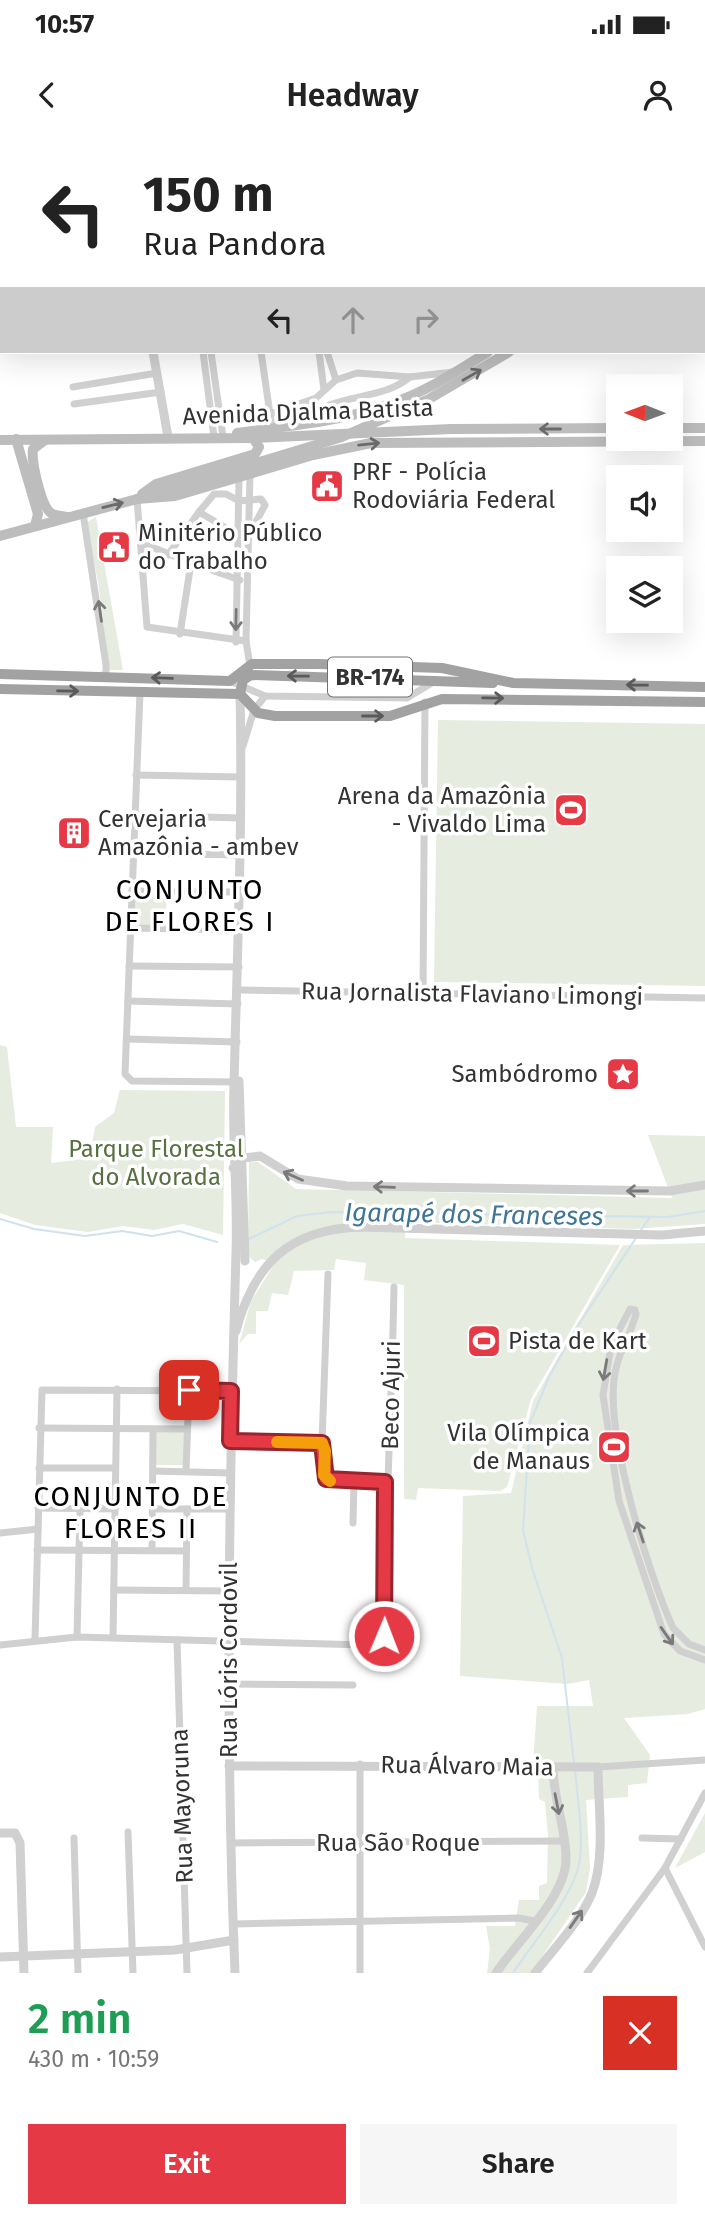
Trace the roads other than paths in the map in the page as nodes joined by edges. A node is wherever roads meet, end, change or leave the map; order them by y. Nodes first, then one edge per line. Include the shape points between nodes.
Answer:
1 (153, 354) edge
2 (203, 354) edge
3 (211, 354) edge
4 (261, 354) edge
5 (319, 354) edge
6 (328, 354) edge
7 (485, 354) edge
8 (506, 354) edge
9 (457, 372) junction
10 (157, 373) junction
11 (410, 377) junction
12 (336, 380) junction
13 (73, 387) dead end
14 (324, 390) junction
15 (160, 392) junction
16 (74, 404) dead end
17 (270, 414) junction
18 (217, 420) junction
19 (305, 422) junction
20 (272, 428) junction
21 (606, 428) edge
22 (683, 428) edge
23 (705, 428) edge
24 (169, 437) junction
25 (219, 437) junction
26 (253, 438) junction
27 (16, 439) junction
28 (46, 439) junction
29 (0, 440) edge
30 (705, 441) edge
31 (244, 477) junction
32 (137, 499) junction
33 (249, 500) junction
34 (239, 501) junction
35 (199, 512) junction
36 (83, 513) junction
37 (68, 517) junction
38 (35, 526) junction
39 (238, 535) junction
40 (0, 536) edge
41 (248, 536) junction
42 (142, 543) junction
43 (238, 549) junction
44 (168, 555) junction
45 (191, 563) junction
46 (237, 580) junction
47 (247, 581) junction
48 (180, 634) junction
49 (246, 641) junction
50 (236, 642) junction
51 (250, 666) junction
52 (0, 674) edge
53 (101, 676) junction
54 (230, 681) junction
55 (435, 681) junction
56 (513, 683) junction
57 (705, 687) edge
58 (0, 689) edge
59 (241, 690) junction
60 (140, 692) junction
61 (265, 696) junction
62 (425, 702) junction
63 (705, 702) edge
64 (254, 710) junction
65 (240, 763) junction
66 (136, 775) junction
67 (240, 777) junction
68 (135, 815) junction
69 (240, 818) junction
70 (134, 853) junction
71 (240, 855) junction
72 (132, 891) junction
73 (240, 892) junction
74 (130, 928) junction
75 (240, 930) junction
76 (129, 966) junction
77 (239, 967) junction
78 (238, 990) junction
79 (423, 995) junction
80 (705, 998) edge
81 (128, 1001) junction
82 (238, 1003) junction
83 (127, 1039) junction
84 (237, 1041) junction
85 (236, 1082) junction
86 (244, 1158) junction
87 (233, 1168) junction
88 (705, 1185) edge
89 (240, 1226) junction
90 (705, 1231) edge
91 (236, 1249) junction
92 (245, 1261) junction
93 (268, 1264) junction
94 (328, 1274) dead end
95 (394, 1287) dead end
96 (232, 1346) junction
97 (117, 1388) junction
98 (189, 1390) junction
99 (231, 1391) junction
100 (614, 1412) junction
101 (604, 1414) junction
102 (39, 1428) junction
103 (116, 1428) junction
104 (153, 1429) junction
105 (187, 1429) junction
106 (230, 1441) junction
107 (322, 1443) junction
108 (39, 1468) junction
109 (115, 1468) junction
110 (153, 1471) junction
111 (186, 1471) junction
112 (230, 1473) junction
113 (626, 1476) junction
114 (615, 1478) junction
115 (354, 1482) junction
116 (385, 1482) junction
117 (38, 1508) junction
118 (80, 1509) junction
119 (115, 1509) junction
120 (153, 1509) junction
121 (187, 1509) junction
122 (229, 1509) junction
123 (352, 1523) dead end
124 (37, 1529) junction
125 (0, 1533) edge
126 (37, 1550) junction
127 (80, 1550) junction
128 (152, 1550) junction
129 (114, 1551) junction
130 (186, 1551) junction
131 (649, 1559) junction
132 (637, 1562) junction
133 (114, 1590) junction
134 (186, 1590) junction
135 (228, 1591) junction
136 (660, 1594) junction
137 (649, 1598) junction
138 (77, 1637) junction
139 (113, 1637) junction
140 (35, 1639) junction
141 (177, 1640) junction
142 (227, 1641) junction
143 (0, 1645) edge
144 (705, 1650) edge
145 (705, 1660) edge
146 (227, 1684) junction
147 (353, 1685) dead end
148 (705, 1759) edge
149 (360, 1764) junction
150 (229, 1766) junction
151 (558, 1767) junction
152 (598, 1767) junction
153 (705, 1793) edge
154 (128, 1832) dead end
155 (0, 1833) edge
156 (74, 1838) dead end
157 (642, 1838) dead end
158 (681, 1839) junction
159 (564, 1840) junction
160 (232, 1843) junction
161 (363, 1844) junction
162 (665, 1868) junction
163 (363, 1922) junction
164 (534, 1922) junction
165 (235, 1924) junction
166 (234, 1940) junction
167 (705, 1947) edge
168 (187, 1949) junction
169 (132, 1953) junction
170 (77, 1955) junction
171 (24, 1956) junction
172 (0, 1957) edge
173 (24, 1973) edge
174 (78, 1973) edge
175 (133, 1973) edge
176 (187, 1973) edge
177 (235, 1973) edge
178 (360, 1973) edge
179 (496, 1973) edge
180 (535, 1973) edge
181 (587, 1973) edge

1 - 10 street
2 - 18 street
3 - 18 street
4 - 17 street
5 - 14 street
6 - 12 street
7 - 9 main road
32 -> 8 main road, bridge via 307,450 370,426 429,400
9 - 11 street
9 - 19 main road via 390,404
10 - 13 street
10 - 15 street
11 - 12 street via 369,373
11 - 19 street via 386,393 320,409
12 - 14 street
14 - 17 street via 309,401
15 - 16 street
15 - 24 street
17 - 20 street
18 - 25 street
19 - 20 main road
20 - 25 main road
21 -> 26 main road, Avenida Djalma Batista
22 - 23 main road
24 - 25 main road, Avenida Djalma Batista
24 - 28 main road, Avenida Djalma Batista
25 - 26 main road, Avenida Djalma Batista
26 - 32 main road via 258,447 255,454 156,484
27 - 28 main road, Avenida Djalma Batista
27 - 29 main road, Avenida Djalma Batista
27 - 38 main road via 38,514
28 - 37 main road via 33,449 34,467 46,507
31 -> 30 main road, Avenida Djalma Batista via 371,443
31 - 32 main road, Avenida Djalma Batista via 165,498
31 - 33 street
31 - 34 street
36 -> 32 main road
32 - 42 street
33 - 34 street
33 - 41 street
33 - 41 street via 261,499 265,506
34 - 35 street via 214,494
34 - 39 street
35 - 39 street
35 - 44 street
36 - 37 main road
53 -> 36 street via 106,673 103,628
37 - 38 main road
38 - 40 main road
39 - 43 street
41 - 43 street
41 - 47 street
42 - 44 street
42 - 48 street via 145,622 151,630
43 - 46 street
44 - 45 street
45 - 46 street
45 - 48 street
46 - 47 street
46 -> 50 street
47 - 49 street
48 - 50 street
49 - 50 street
49 - 51 street
51 - 54 highway
51 - 56 highway via 442,668
52 - 53 highway
54 -> 53 highway
54 - 59 street
55 - 56 highway, BR-174
55 -> 59 highway, BR-174 via 251,675 243,680
55 - 61 street via 407,698
57 -> 56 highway, BR-174
58 -> 60 highway, BR-174
59 - 60 highway, BR-174
59 - 61 street
59 - 64 highway
59 - 65 street
60 - 66 street
61 - 64 street
62 -> 63 highway, BR-174 via 465,698
64 -> 62 highway, BR-174 via 275,716 390,716
62 - 79 street
64 - 65 street
65 - 67 street
66 - 67 street
66 - 68 street
67 - 69 street
68 - 69 street
68 - 70 street
69 - 71 street
70 - 71 street
70 - 72 street
71 - 73 street
72 - 73 street
72 - 74 street
73 - 75 street
74 - 75 street
74 - 76 street
75 - 77 street
76 - 77 street
76 - 81 street
77 - 78 street
78 - 79 street, Rua Jornalista Flaviano Limongi
78 - 82 street
79 - 80 street, Rua Jornalista Flaviano Limongi
81 - 82 street
81 - 83 street
82 - 84 street
83 - 84 street
83 - 85 street via 125,1074 132,1081
84 - 85 street
85 - 86 street
85 - 87 street
86 - 87 street
88 -> 86 street via 652,1191 333,1185 298,1179 260,1156
86 - 89 street
87 - 89 street
89 - 91 street
89 - 92 street
90 - 93 street via 662,1235 343,1228 297,1241
91 - 92 street
91 - 96 street
92 - 93 street
93 - 96 street via 248,1294
94 - 107 street
95 - 116 street, Beco Ajuri via 391,1454
96 - 99 street, Rua Lóris Cordovil
97 - 98 street
97 - 102 street via 43,1390
97 - 103 street
98 - 99 street
98 - 105 street
99 - 106 street, Rua Lóris Cordovil
100 - 101 street
100 -> 101 street via 616,1366 635,1317 633,1309 625,1314 606,1362
100 - 113 street
101 - 114 street
102 - 103 street
102 - 108 street
103 - 104 street
103 - 109 street
104 - 105 street
104 - 110 street
105 - 111 street
106 - 107 street
106 - 112 street, Rua Lóris Cordovil
107 - 115 street via 326,1479
108 - 109 street
108 - 117 street
109 - 119 street
110 - 111 street
110 - 120 street
111 - 112 street
112 - 122 street, Rua Lóris Cordovil
113 - 114 street
131 -> 113 street
114 - 132 street
115 - 116 street
115 - 123 street
116 - 142 street, Beco Ajuri via 385,1630 380,1642
117 - 118 street
117 - 124 street
118 - 119 street
118 - 127 street
119 - 129 street
120 - 121 street
120 - 128 street
121 - 122 street
121 - 130 street
122 - 135 street, Rua Lóris Cordovil
124 - 125 street
124 - 126 street
126 - 127 street
126 - 140 street
127 - 129 street
127 - 138 street
128 - 129 street
128 - 130 street
129 - 133 street
130 - 134 street
131 - 132 street
131 - 136 street
132 - 137 street
133 - 134 street
133 - 139 street
134 - 135 street
135 - 142 street, Rua Lóris Cordovil
136 - 137 street
136 - 144 street via 680,1637
137 -> 145 street via 672,1645
138 - 139 street
138 - 140 street
139 - 141 street
140 - 143 street
141 - 142 street
141 - 168 street, Rua Mayoruna
142 - 146 street, Rua Lóris Cordovil
146 - 147 street
146 - 150 street, Rua Lóris Cordovil
148 - 152 street, Rua Álvaro Maia
149 - 150 street, Rua Álvaro Maia
149 - 151 street, Rua Álvaro Maia
149 - 161 street
150 - 160 street, Rua Lóris Cordovil
151 - 152 street, Rua Álvaro Maia
151 -> 159 street
180 -> 152 street via 593,1889 598,1859
153 - 158 street
154 - 169 street
155 - 171 street via 12,1832 20,1843
156 - 170 street
157 - 158 street
158 - 162 street
159 - 161 street, Rua São Roque
159 - 164 street via 563,1878
160 - 161 street, Rua São Roque
160 - 165 street, Rua Lóris Cordovil
161 - 163 street
162 - 167 street
162 - 181 street
163 - 164 street via 519,1918
163 - 165 street
163 - 178 street
164 - 179 street
165 - 166 street, Rua Lóris Cordovil
166 - 168 street
166 - 177 street, Rua Lóris Cordovil
168 - 169 street
168 - 176 street, Rua Mayoruna
169 - 170 street
169 - 175 street
170 - 171 street
170 - 174 street
171 - 172 street
171 - 173 street

